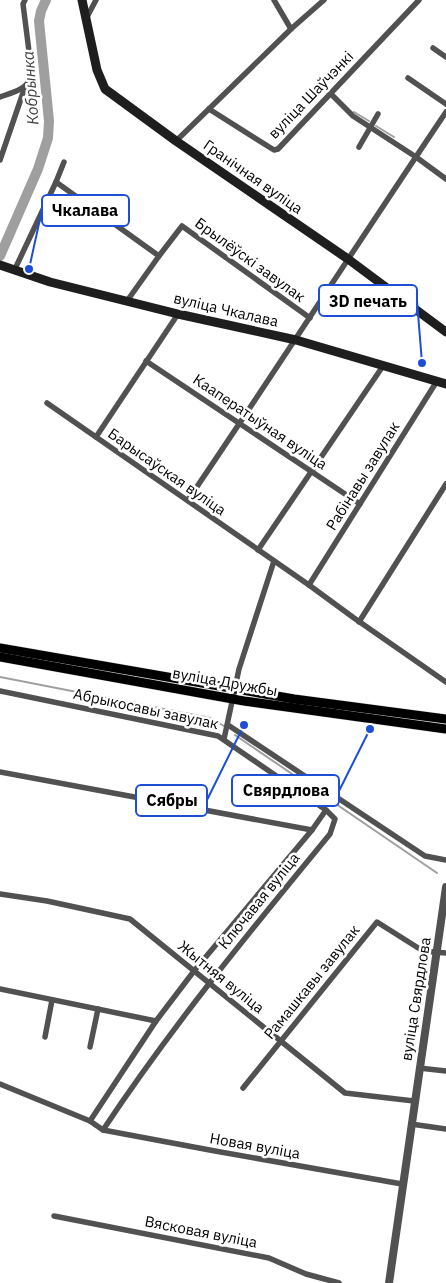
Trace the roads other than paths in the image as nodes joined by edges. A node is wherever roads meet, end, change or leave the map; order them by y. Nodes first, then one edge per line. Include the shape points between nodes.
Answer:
1 (25, 0) edge
2 (82, 0) edge
3 (96, 0) edge
4 (274, 0) edge
5 (324, 0) edge
6 (419, 0) edge
7 (87, 17) junction
8 (291, 29) junction
9 (433, 48) dead end
10 (446, 57) edge
11 (408, 78) dead end
12 (25, 87) junction
13 (330, 93) junction
14 (0, 97) edge
15 (446, 104) edge
16 (209, 109) junction
17 (446, 112) edge
18 (378, 114) dead end
19 (372, 127) junction
20 (176, 141) junction
21 (359, 147) dead end
22 (416, 157) junction
23 (0, 160) edge
24 (64, 162) dead end
25 (446, 179) edge
26 (56, 182) junction
27 (159, 256) junction
28 (348, 259) junction
29 (1, 266) edge
30 (14, 271) junction
31 (128, 301) junction
32 (178, 314) junction
33 (310, 318) junction
34 (446, 332) edge
35 (296, 340) junction
36 (146, 361) junction
37 (383, 366) junction
38 (442, 382) edge
39 (47, 403) dead end
40 (241, 423) junction
41 (96, 438) junction
42 (310, 472) junction
43 (446, 484) edge
44 (188, 500) junction
45 (360, 504) junction
46 (258, 550) junction
47 (274, 561) junction
48 (309, 584) junction
49 (359, 622) junction
50 (0, 649) edge
51 (0, 658) edge
52 (446, 682) edge
53 (0, 691) edge
54 (234, 693) junction
55 (446, 719) edge
56 (228, 725) junction
57 (446, 727) edge
58 (224, 739) junction
59 (0, 772) edge
60 (326, 810) junction
61 (312, 830) junction
62 (446, 860) edge
63 (446, 887) edge
64 (0, 894) edge
65 (437, 952) junction
66 (446, 953) edge
67 (194, 971) junction
68 (208, 983) junction
69 (0, 989) edge
70 (52, 1000) junction
71 (98, 1009) junction
72 (156, 1021) junction
73 (45, 1037) dead end
74 (280, 1040) junction
75 (90, 1047) dead end
76 (419, 1068) junction
77 (446, 1071) edge
78 (0, 1084) edge
79 (243, 1088) dead end
80 (414, 1101) junction
81 (90, 1121) junction
82 (410, 1124) junction
83 (446, 1129) edge
84 (103, 1130) junction
85 (402, 1184) junction
86 (54, 1216) dead end
87 (339, 1283) edge
88 (389, 1283) edge

1 - 12 street via 32,75
2 - 7 main road, Гранічная вуліца
3 - 7 street
4 - 8 street
5 - 8 street
6 - 13 street, вуліца Шаўчэнкі
7 - 20 main road, Гранічная вуліца via 98,72 105,89
8 - 16 street
9 - 10 street
11 - 15 street
12 - 14 street
12 - 23 street
13 - 16 street, вуліца Шаўчэнкі via 274,150
13 - 19 street via 353,116
16 - 20 street
17 - 22 street
18 - 19 street
19 - 21 street
19 - 22 street
20 - 28 main road, Гранічная вуліца
22 - 25 street
22 - 28 street
24 - 26 street
26 - 27 street
26 - 30 street
27 - 31 street, Брылёўскі завулак
27 - 33 street, Брылёўскі завулак via 182,226
28 - 33 street
28 - 34 main road, Гранічная вуліца
29 - 30 main road, вуліца Чкалава
30 - 31 main road, вуліца Чкалава
31 - 32 main road, вуліца Чкалава
32 - 35 main road, вуліца Чкалава
32 - 36 street
33 - 35 street
35 - 37 main road, вуліца Чкалава
35 - 40 street
36 - 40 street, Кааператыўная вуліца
36 - 41 street
37 - 38 main road, вуліца Чкалава
37 - 42 street
38 - 45 street, Рабінавы завулак
39 - 41 street, Барысаўская вуліца
40 - 42 street, Кааператыўная вуліца
40 - 44 street
41 - 44 street, Барысаўская вуліца
42 - 45 street, Кааператыўная вуліца
42 - 46 street
43 - 49 street
44 - 46 street, Барысаўская вуліца
45 - 48 street, Рабінавы завулак
46 - 47 street, Барысаўская вуліца
47 - 48 street, Барысаўская вуліца
47 - 54 street
48 - 49 street, Барысаўская вуліца
49 - 52 street, Барысаўская вуліца
50 - 54 main road, вуліца Дружбы
51 - 54 main road, вуліца Дружбы via 175,688
53 - 58 street, Абрыкосавы завулак
54 - 55 main road, вуліца Дружбы
54 - 56 street
54 - 57 main road, вуліца Дружбы via 353,717
56 - 58 street
56 - 62 street, Абрыкосавы завулак via 425,856
58 - 60 street, Абрыкосавы завулак
59 - 61 street
60 - 61 street, Ключавая вуліца
60 - 68 street, Ключавая вуліца via 335,819 330,834
61 - 67 street, Ключавая вуліца
63 - 65 street, вуліца Свярдлова
64 - 67 street, Жытняя вуліца via 130,919
65 - 66 street
65 - 74 street, Рамашкавы завулак via 423,951 376,922
65 - 76 street, вуліца Свярдлова
67 - 68 street, Жытняя вуліца
67 - 72 street, Ключавая вуліца
68 - 74 street, Жытняя вуліца
68 - 84 street, Ключавая вуліца
69 - 70 street
70 - 71 street
70 - 73 street
71 - 72 street
71 - 75 street
72 - 81 street, Ключавая вуліца
74 - 79 street, Рамашкавы завулак
74 - 80 street, Жытняя вуліца via 345,1093
76 - 77 street
76 - 80 street, вуліца Свярдлова
78 - 81 street
80 - 82 street, вуліца Свярдлова
81 - 84 street
82 - 83 street
82 - 85 street, вуліца Свярдлова
84 - 85 street, Новая вуліца
85 - 88 street, вуліца Свярдлова
86 - 87 street, Вясковая вуліца via 269,1258 306,1274

